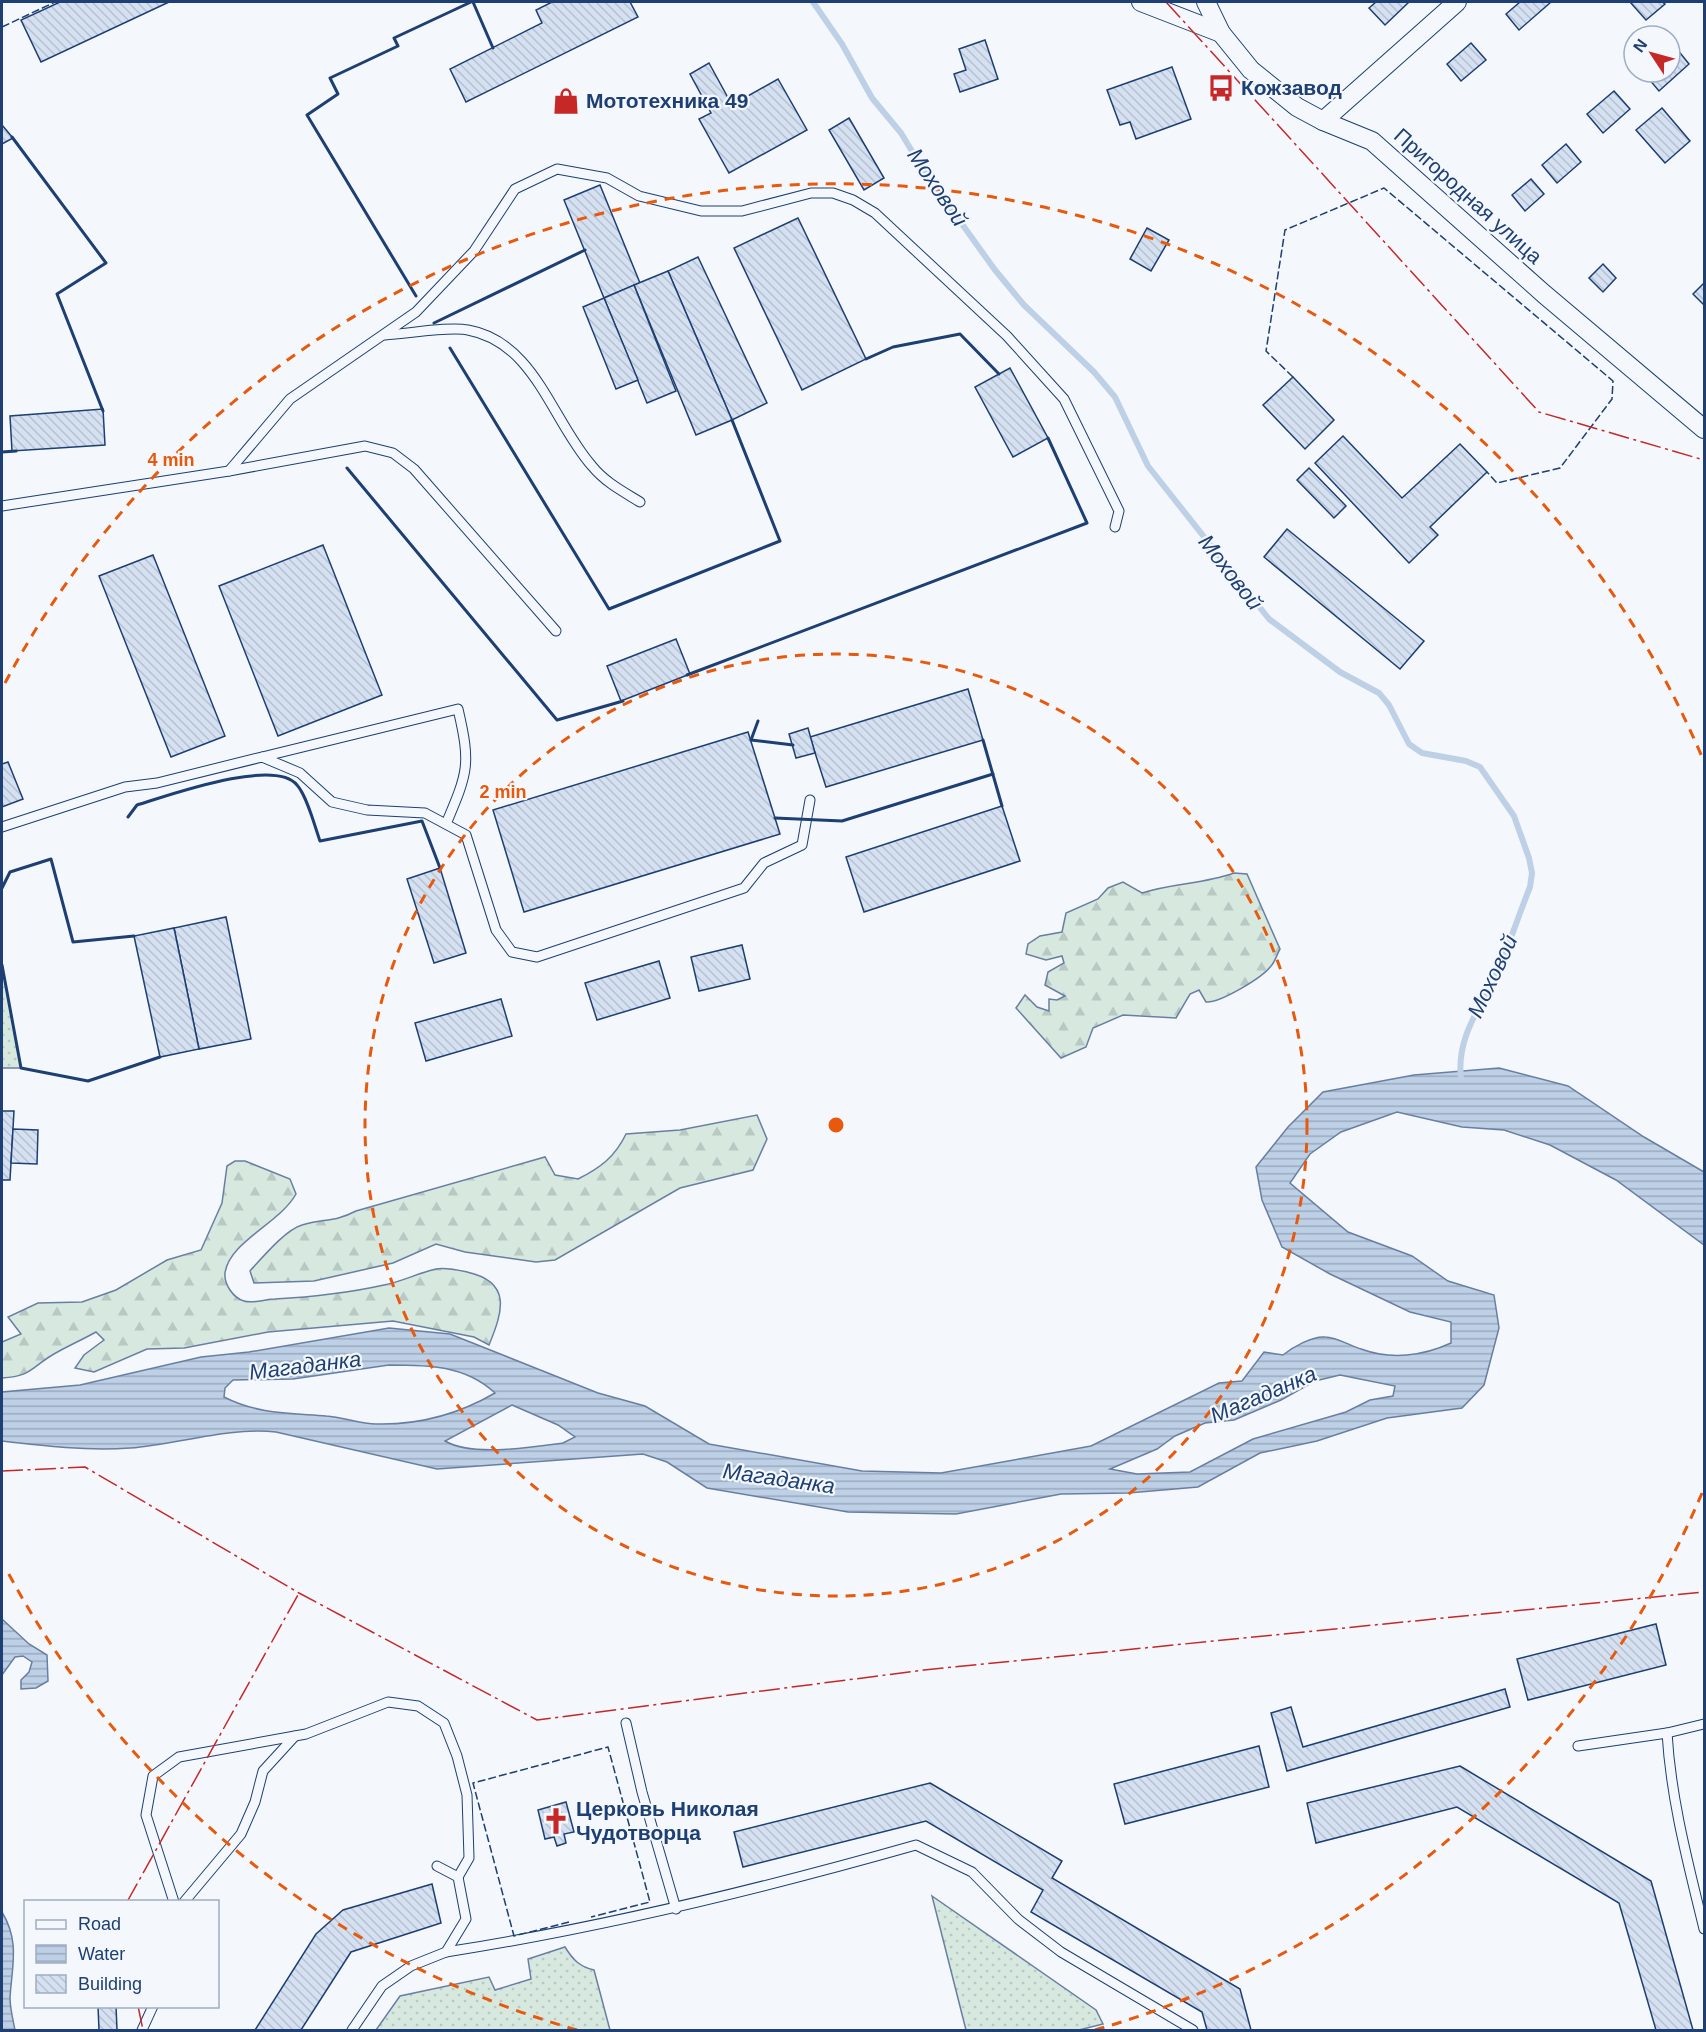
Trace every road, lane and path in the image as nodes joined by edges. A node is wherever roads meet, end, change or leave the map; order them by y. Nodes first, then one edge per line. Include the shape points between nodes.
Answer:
1 (1141, 2) edge
2 (1206, 2) edge
3 (1457, 2) edge
4 (1221, 33) junction
5 (1323, 121) junction
6 (383, 335) junction
7 (1704, 429) edge
8 (229, 471) junction
9 (640, 502) dead end
10 (2, 506) edge
11 (1115, 527) dead end
12 (556, 631) dead end
13 (262, 757) junction
14 (810, 800) dead end
15 (446, 824) junction
16 (2, 826) edge
17 (626, 1723) dead end
18 (1704, 1724) edge
19 (1667, 1733) junction
20 (295, 1736) junction
21 (1578, 1746) dead end
22 (437, 1866) dead end
23 (458, 1877) junction
24 (173, 1900) edge
25 (186, 1900) edge
26 (676, 1909) junction
27 (1704, 1929) edge
28 (446, 1952) junction
29 (153, 2008) edge
30 (142, 2031) edge
31 (352, 2031) edge
32 (1193, 2031) edge

1 - 4 street
2 - 4 street, Пригородная улица
3 - 5 street
4 - 5 street, Пригородная улица via 1251,70
5 - 7 street, Пригородная улица via 1372,141
6 - 8 lane via 290,399
6 - 9 lane via 467,329 499,341 530,370 590,465
6 - 11 lane via 416,312 474,251 515,189 557,169 607,178 639,196 702,211 742,211 812,193 833,192 875,213 1007,336 1064,399 1119,511
8 - 10 lane
8 - 12 lane via 365,446 393,453 414,470
13 - 15 lane via 300,773 332,802 367,810 425,813
13 - 15 lane via 458,709 467,749 466,777
13 - 16 lane via 125,787
14 - 15 lane via 802,845 764,863 744,888 537,957 512,952 496,930 466,835
17 - 26 lane
18 - 19 lane
19 - 21 lane
19 - 27 lane via 1677,1818
20 - 23 lane via 388,1702 418,1706 444,1723 467,1795 469,1858
20 - 24 lane via 179,1757 153,1776 146,1815
20 - 25 lane via 263,1771 242,1834
22 - 23 lane
23 - 28 lane via 466,1919
26 - 28 lane
26 - 32 lane via 916,1845 972,1872 1018,1918 1061,1952
28 - 31 lane via 411,1966 382,1986
29 - 30 lane

